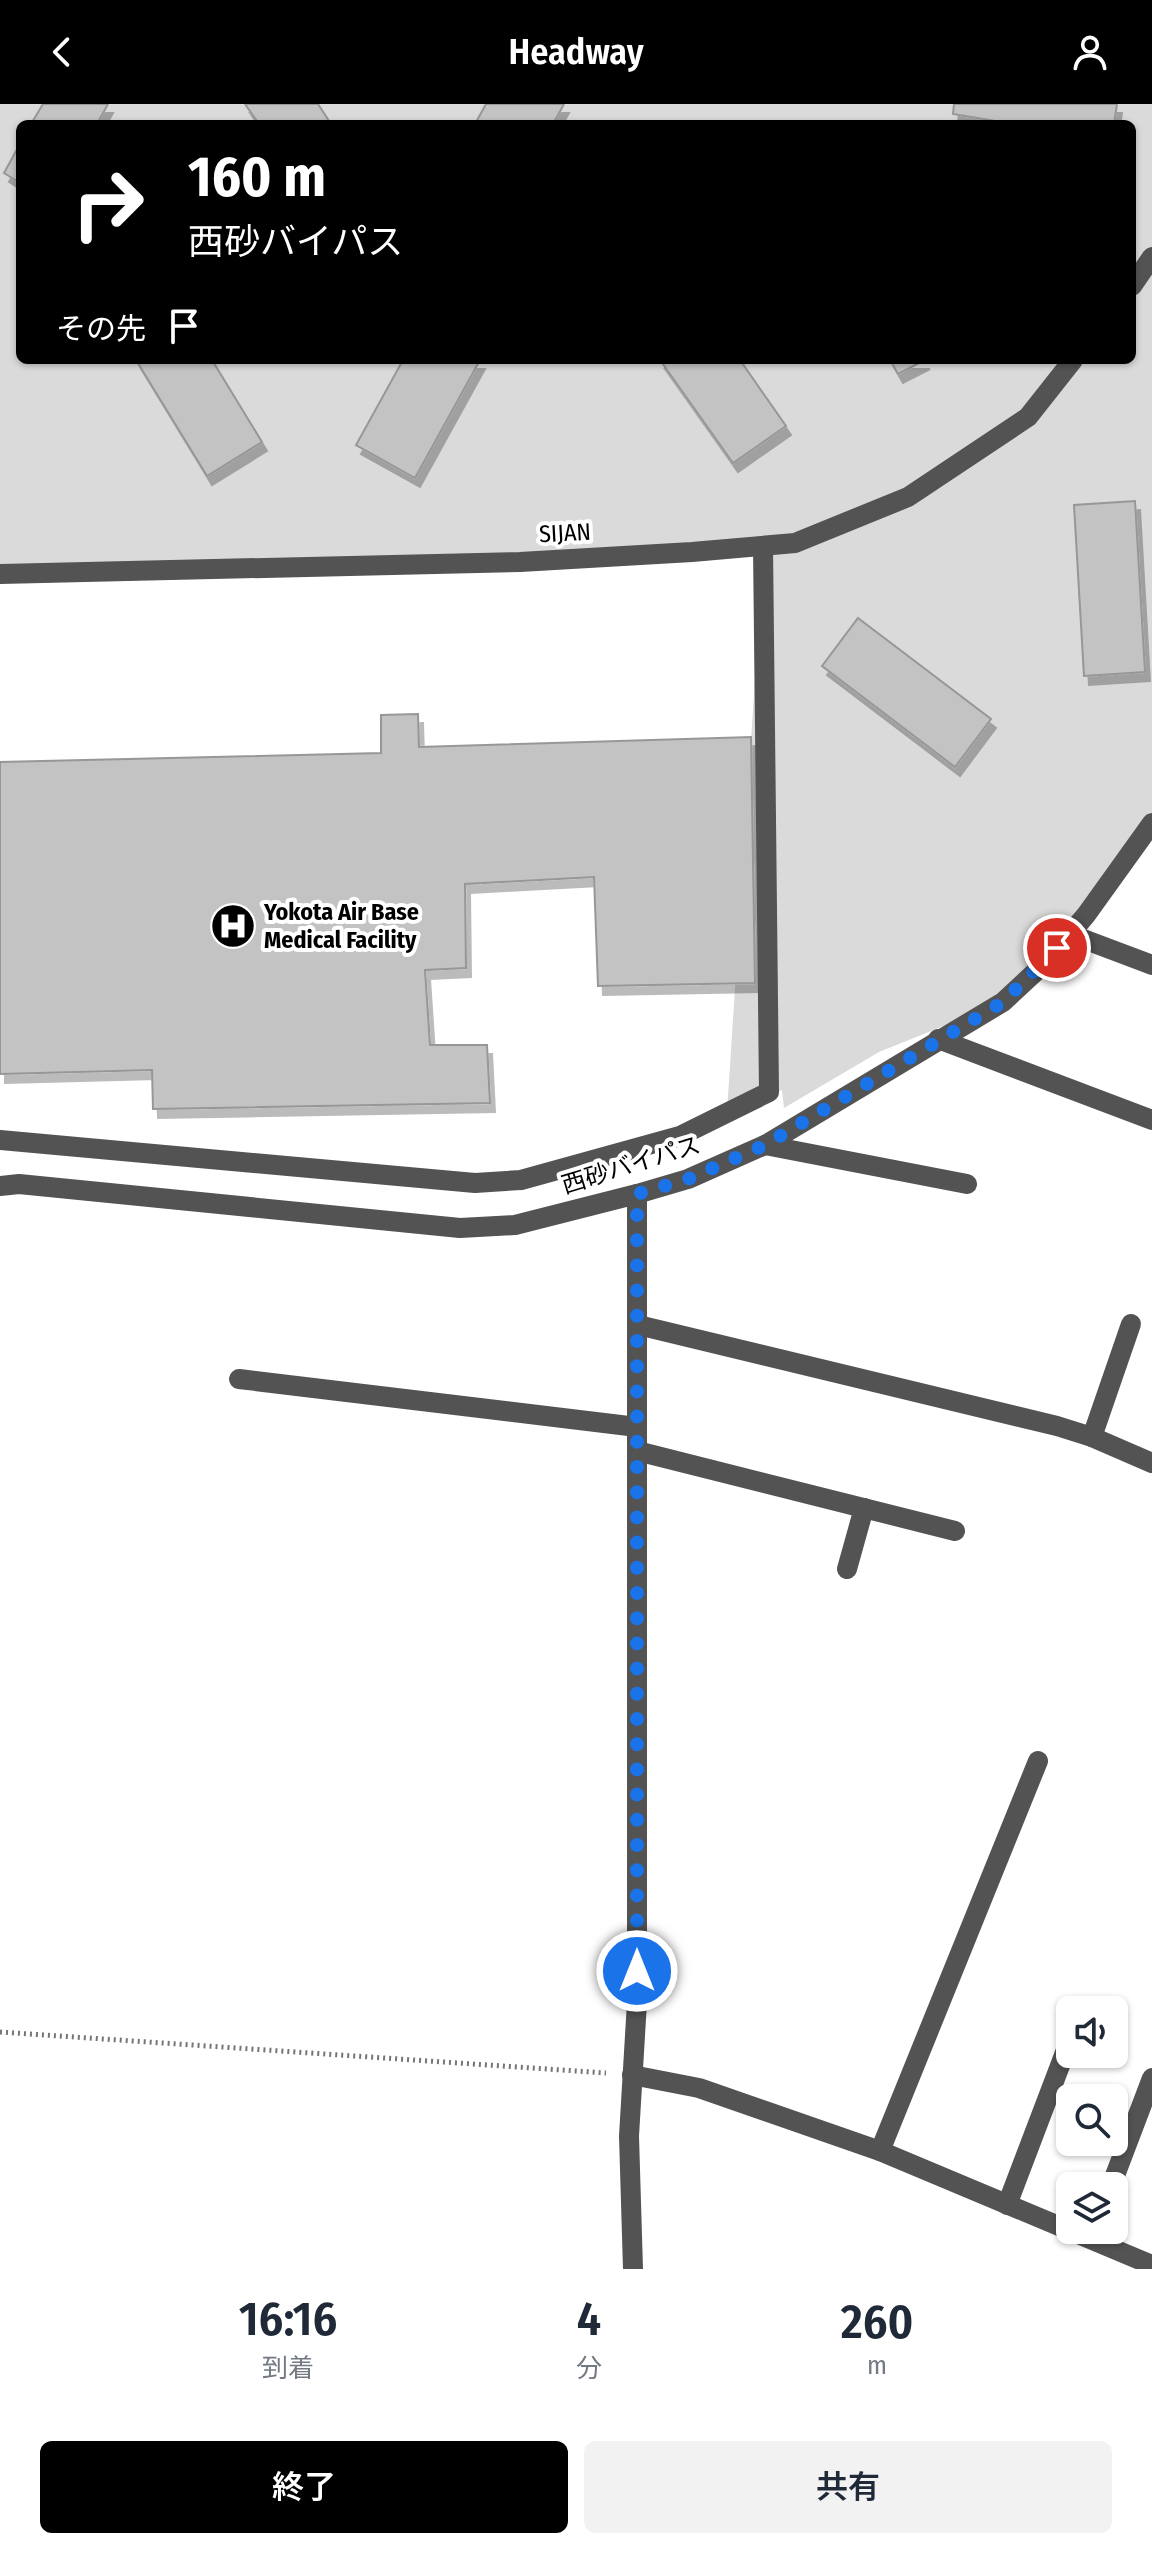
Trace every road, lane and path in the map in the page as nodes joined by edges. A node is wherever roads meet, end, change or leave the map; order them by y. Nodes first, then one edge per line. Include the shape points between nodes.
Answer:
1 (1152, 257) edge
2 (1136, 280) edge
3 (1070, 364) edge
4 (763, 546) junction
5 (0, 574) edge
6 (1152, 823) edge
7 (1070, 934) junction
8 (1152, 965) edge
9 (938, 1039) junction
10 (1152, 1120) edge
11 (0, 1140) edge
12 (765, 1145) junction
13 (967, 1184) dead end
14 (0, 1186) edge
15 (637, 1194) junction
16 (1131, 1324) dead end
17 (638, 1325) junction
18 (239, 1379) dead end
19 (637, 1427) junction
20 (1092, 1437) junction
21 (637, 1451) junction
22 (1152, 1463) edge
23 (864, 1508) junction
24 (955, 1531) dead end
25 (847, 1569) dead end
26 (1038, 1761) dead end
27 (0, 2032) edge
28 (1059, 2068) edge
29 (632, 2075) junction
30 (1152, 2078) edge
31 (880, 2151) junction
32 (1116, 2172) edge
33 (1007, 2205) junction
34 (1056, 2222) edge
35 (1110, 2244) edge
36 (1152, 2265) edge
37 (633, 2269) edge

1 - 2 street
3 - 4 street, SIJAN via 1028,417 908,497 795,543
4 - 5 street, SIJAN via 520,562
4 - 11 street via 769,1092 680,1136 521,1180 475,1183
6 - 7 street, 西砂バイパス
7 - 8 street
7 - 9 street, 西砂バイパス via 1003,1002
9 - 10 street
9 - 12 street, 西砂バイパス
12 - 13 street
12 - 15 street, 西砂バイパス via 688,1179
14 - 15 street, 西砂バイパス via 460,1228 515,1225
15 - 17 street
16 - 20 street
17 - 19 street
17 - 20 street
18 - 19 street
19 - 21 street
20 - 22 street
21 - 23 street
21 - 29 street via 637,2002
23 - 24 street
23 - 25 street
26 - 31 street
27 - 29 path
28 - 33 street
29 - 31 street via 699,2088
29 - 37 street
30 - 32 street
31 - 33 street
33 - 34 street
35 - 36 street

